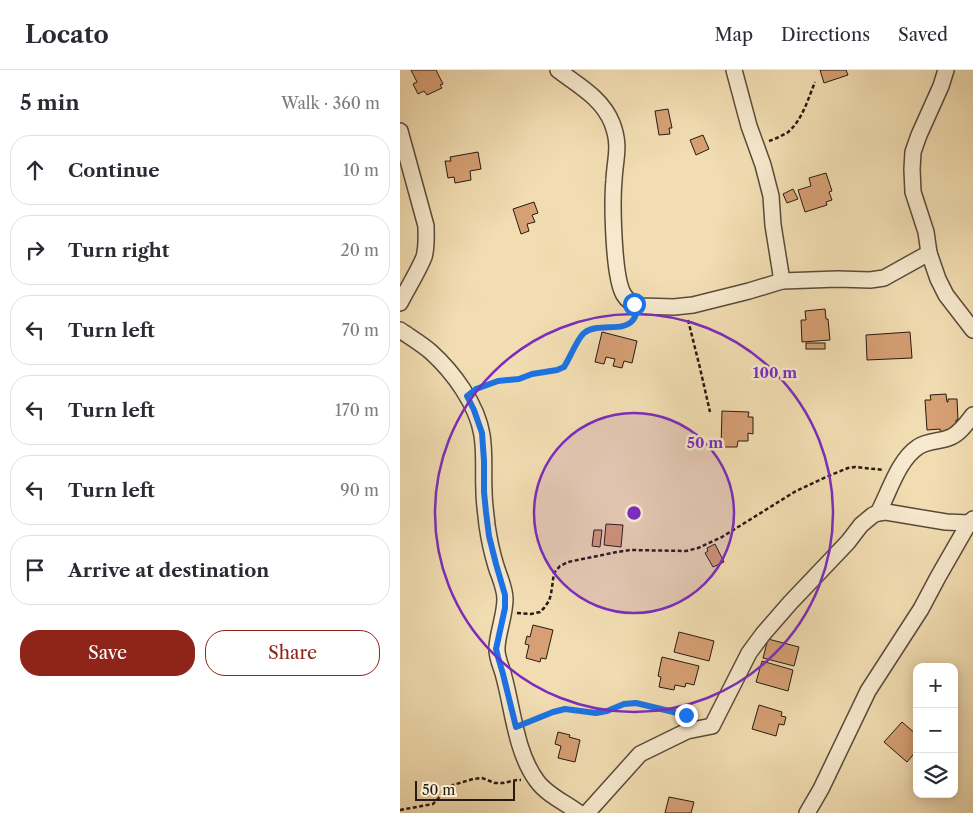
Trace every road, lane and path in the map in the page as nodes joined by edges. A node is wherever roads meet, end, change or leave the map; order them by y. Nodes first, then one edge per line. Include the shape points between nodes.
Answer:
1 (558, 70) edge
2 (734, 70) edge
3 (946, 70) edge
4 (815, 82) dead end
5 (400, 131) edge
6 (756, 146) junction
7 (929, 253) junction
8 (782, 281) junction
9 (400, 304) edge
10 (639, 306) junction
11 (684, 306) junction
12 (400, 330) edge
13 (973, 330) edge
14 (467, 396) junction
15 (710, 412) dead end
16 (973, 416) edge
17 (903, 464) junction
18 (878, 513) junction
19 (971, 521) edge
20 (505, 608) junction
21 (693, 715) dead end
22 (516, 727) junction
23 (538, 781) junction
24 (400, 810) edge
25 (579, 813) edge
26 (587, 813) edge
27 (807, 813) edge

1 - 10 street via 588,91 601,104 612,123 618,144 614,180 614,248 619,283 628,300
2 - 6 street
3 - 7 street via 919,135 912,169 913,192
4 - 6 path via 802,114 788,132
5 - 9 street via 426,226 424,257
6 - 8 street via 771,196
7 - 8 street via 884,278
7 - 13 street via 946,294
8 - 11 street
10 - 11 street
10 - 14 path via 628,325 600,327 584,333 564,367 498,381
11 - 15 path
12 - 14 street via 430,351
14 - 20 street via 482,433 489,536 505,595
16 - 17 street via 951,437 916,448
17 - 18 street
17 - 20 path via 888,471 848,468 826,477 698,548 679,552 630,550 568,562 554,573 549,601 540,612 521,614
18 - 19 street via 946,522
18 - 26 street via 861,525 763,634 749,653 712,726 687,731 640,754
19 - 27 street via 921,609 868,691
20 - 22 street via 496,649
21 - 22 path via 636,703 596,713 565,709
22 - 23 street via 523,754
23 - 24 path via 503,783 473,779 453,785 434,804
23 - 25 street via 548,792

